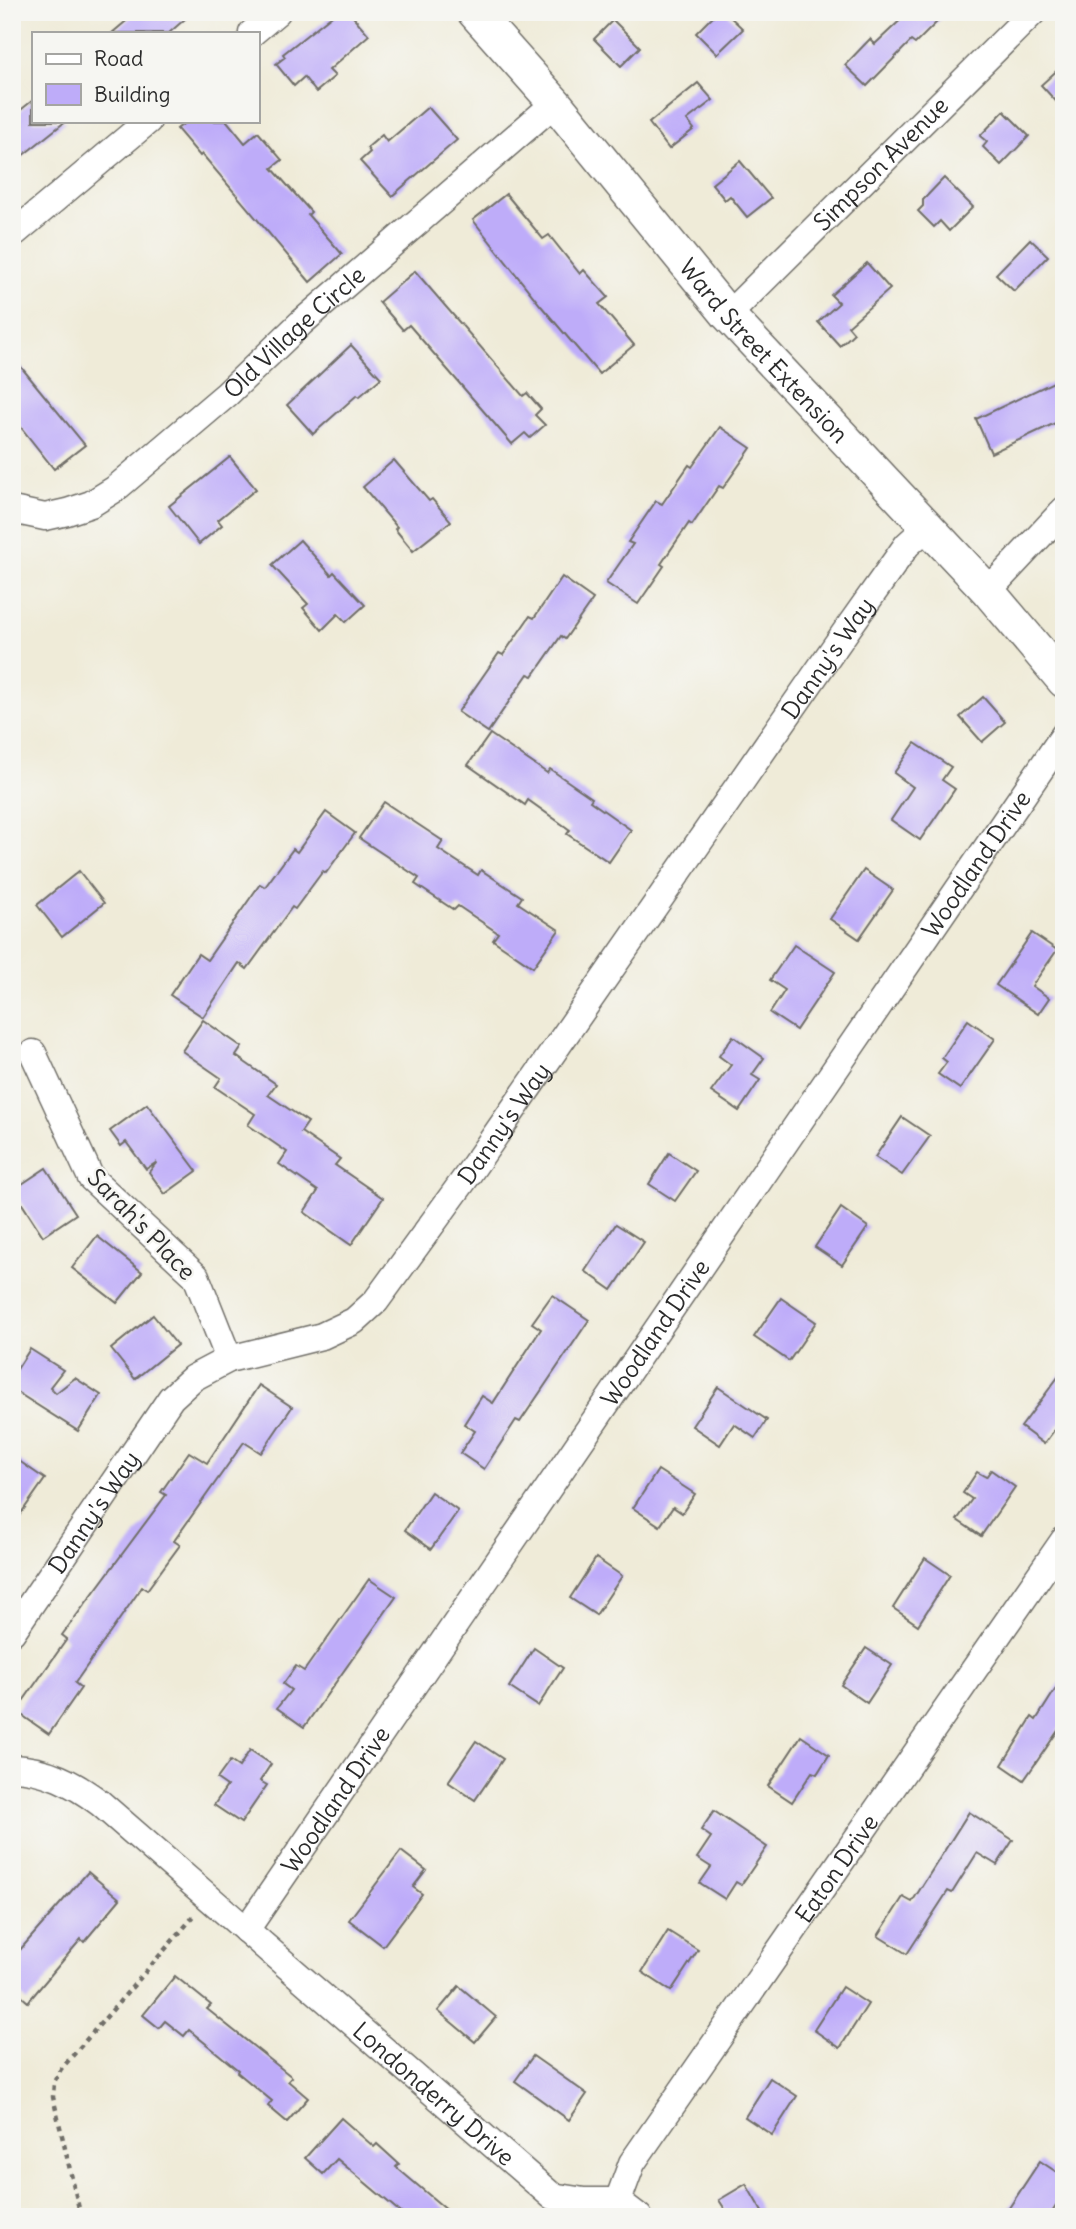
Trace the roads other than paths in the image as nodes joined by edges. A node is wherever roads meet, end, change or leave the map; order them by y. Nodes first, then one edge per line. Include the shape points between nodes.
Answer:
1 (277, 12) edge
2 (474, 12) edge
3 (1032, 12) edge
4 (253, 32) edge
5 (555, 103) junction
6 (147, 122) edge
7 (12, 236) edge
8 (728, 315) junction
9 (12, 510) edge
10 (1064, 510) edge
11 (928, 526) junction
12 (988, 591) junction
13 (1064, 681) edge
14 (1064, 736) edge
15 (33, 1053) dead end
16 (229, 1359) junction
17 (1064, 1540) edge
18 (12, 1632) edge
19 (12, 1768) edge
20 (246, 1930) junction
21 (618, 2201) junction
22 (639, 2217) edge

1 - 4 street
2 - 5 street, Ward Street Extension
3 - 8 street, Simpson Avenue
5 - 8 street, Ward Street Extension
5 - 9 street, Old Village Circle via 115,489 67,513 45,517
6 - 7 street
8 - 11 street, Ward Street Extension
10 - 12 street
11 - 12 street, Ward Street Extension
11 - 16 street, Danny's Way via 907,545 376,1301 354,1321 322,1336
12 - 13 street, Ward Street Extension
14 - 20 street, Woodland Drive
15 - 16 street, Sarah's Place via 91,1178 196,1276
16 - 18 street, Danny's Way via 193,1378 171,1398
17 - 21 street, Eaton Drive via 632,2163
19 - 20 street via 51,1774 78,1787
20 - 21 street, Londonderry Drive via 551,2196
21 - 22 street

